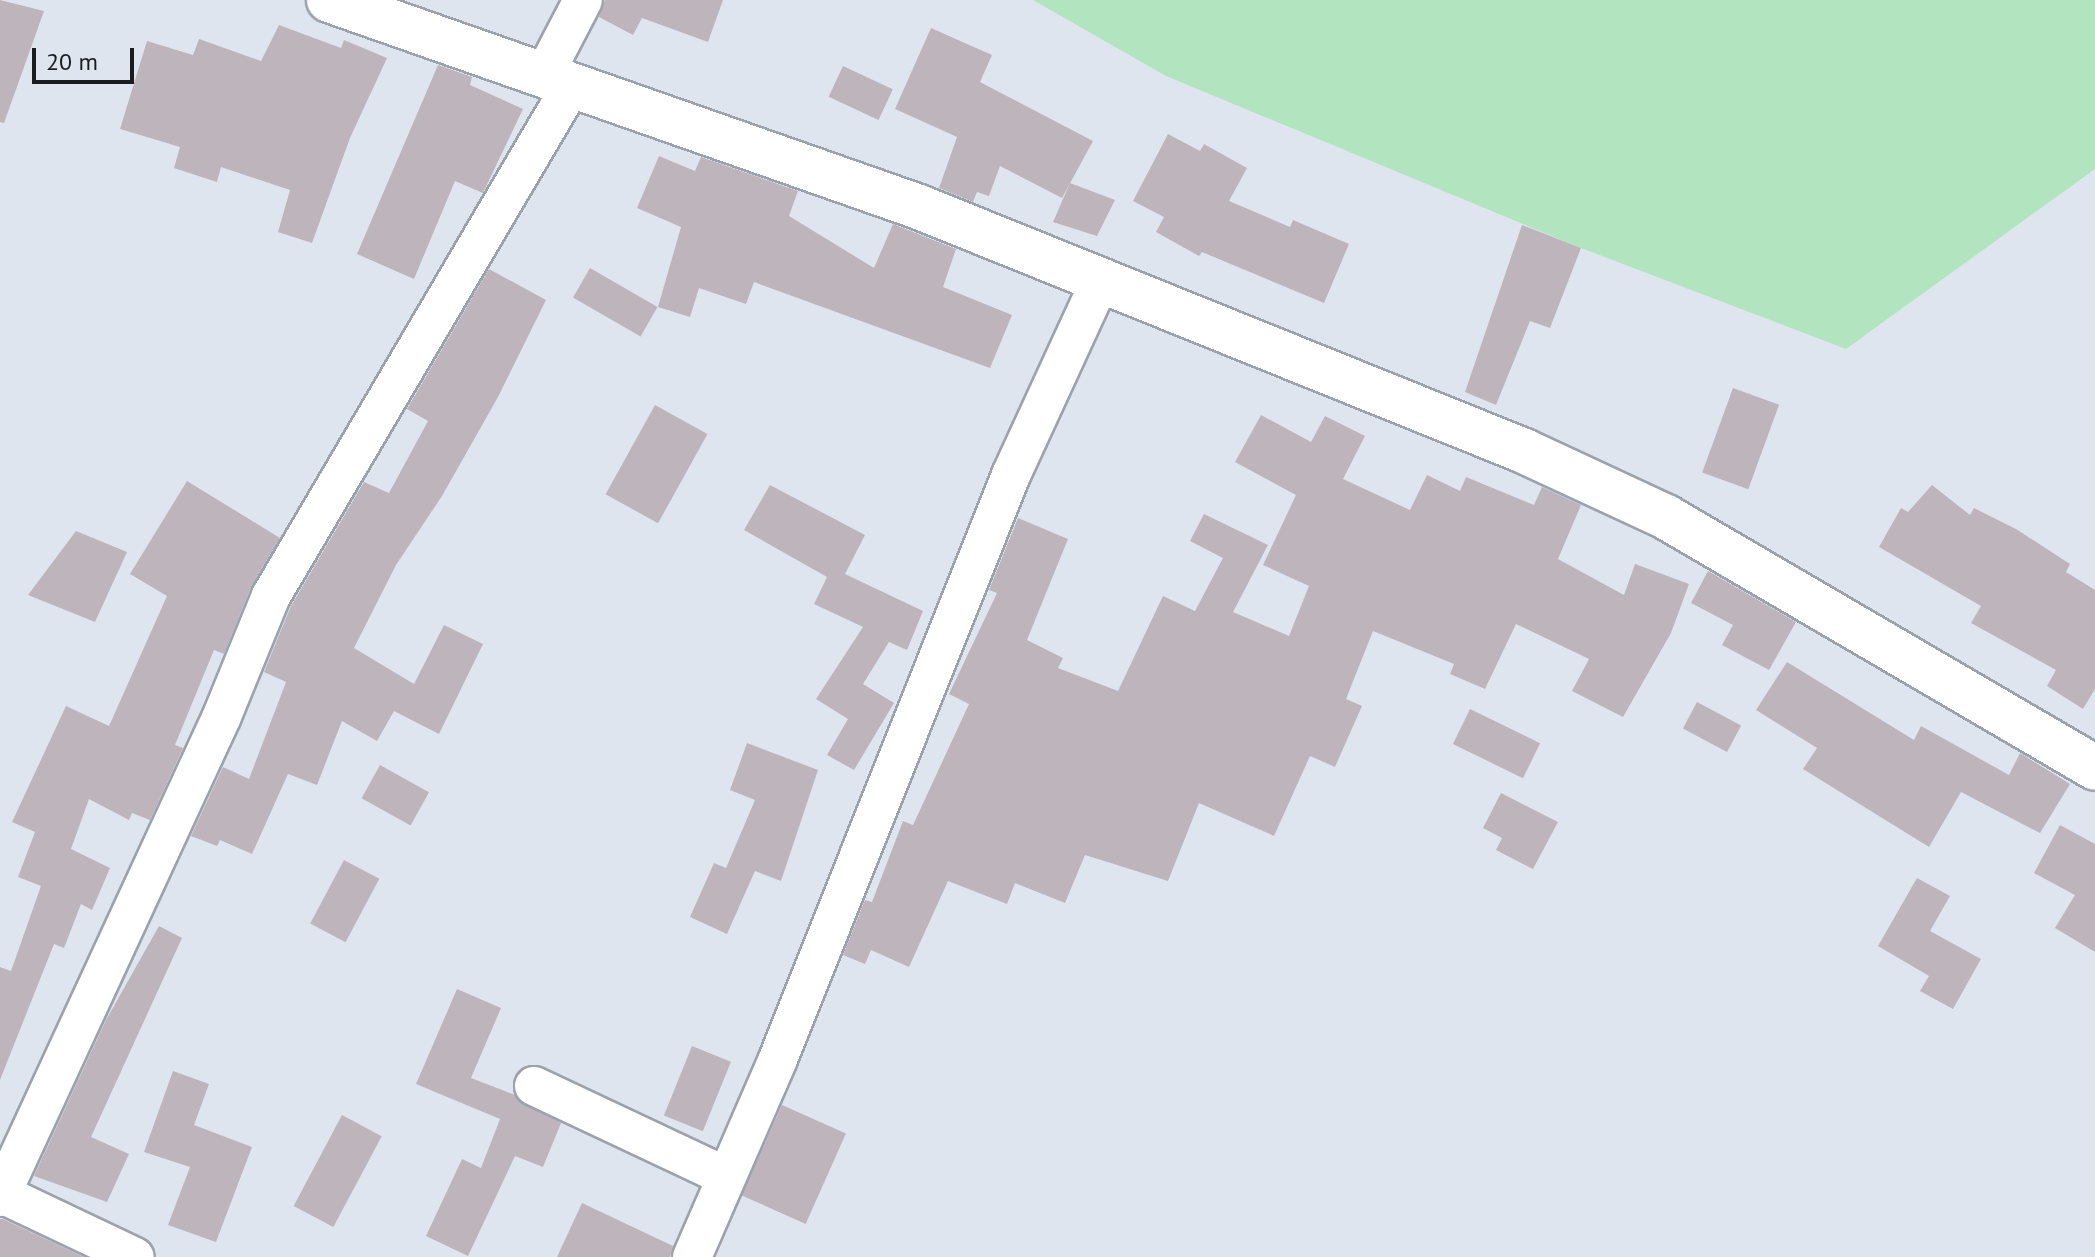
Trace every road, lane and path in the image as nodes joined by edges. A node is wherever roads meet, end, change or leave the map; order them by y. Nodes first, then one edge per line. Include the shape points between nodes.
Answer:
1 (329, 0) edge
2 (583, 0) edge
3 (559, 78) junction
4 (1101, 279) junction
5 (2095, 768) edge
6 (534, 1086) dead end
7 (727, 1177) junction
8 (1, 1194) edge
9 (135, 1257) edge
10 (692, 1257) edge

1 - 3 street
2 - 3 street
3 - 4 street
3 - 8 street via 271,596 222,716
4 - 5 street via 1421,407 1666,517
4 - 7 street via 1011,475
6 - 7 street
7 - 10 street
8 - 9 street

